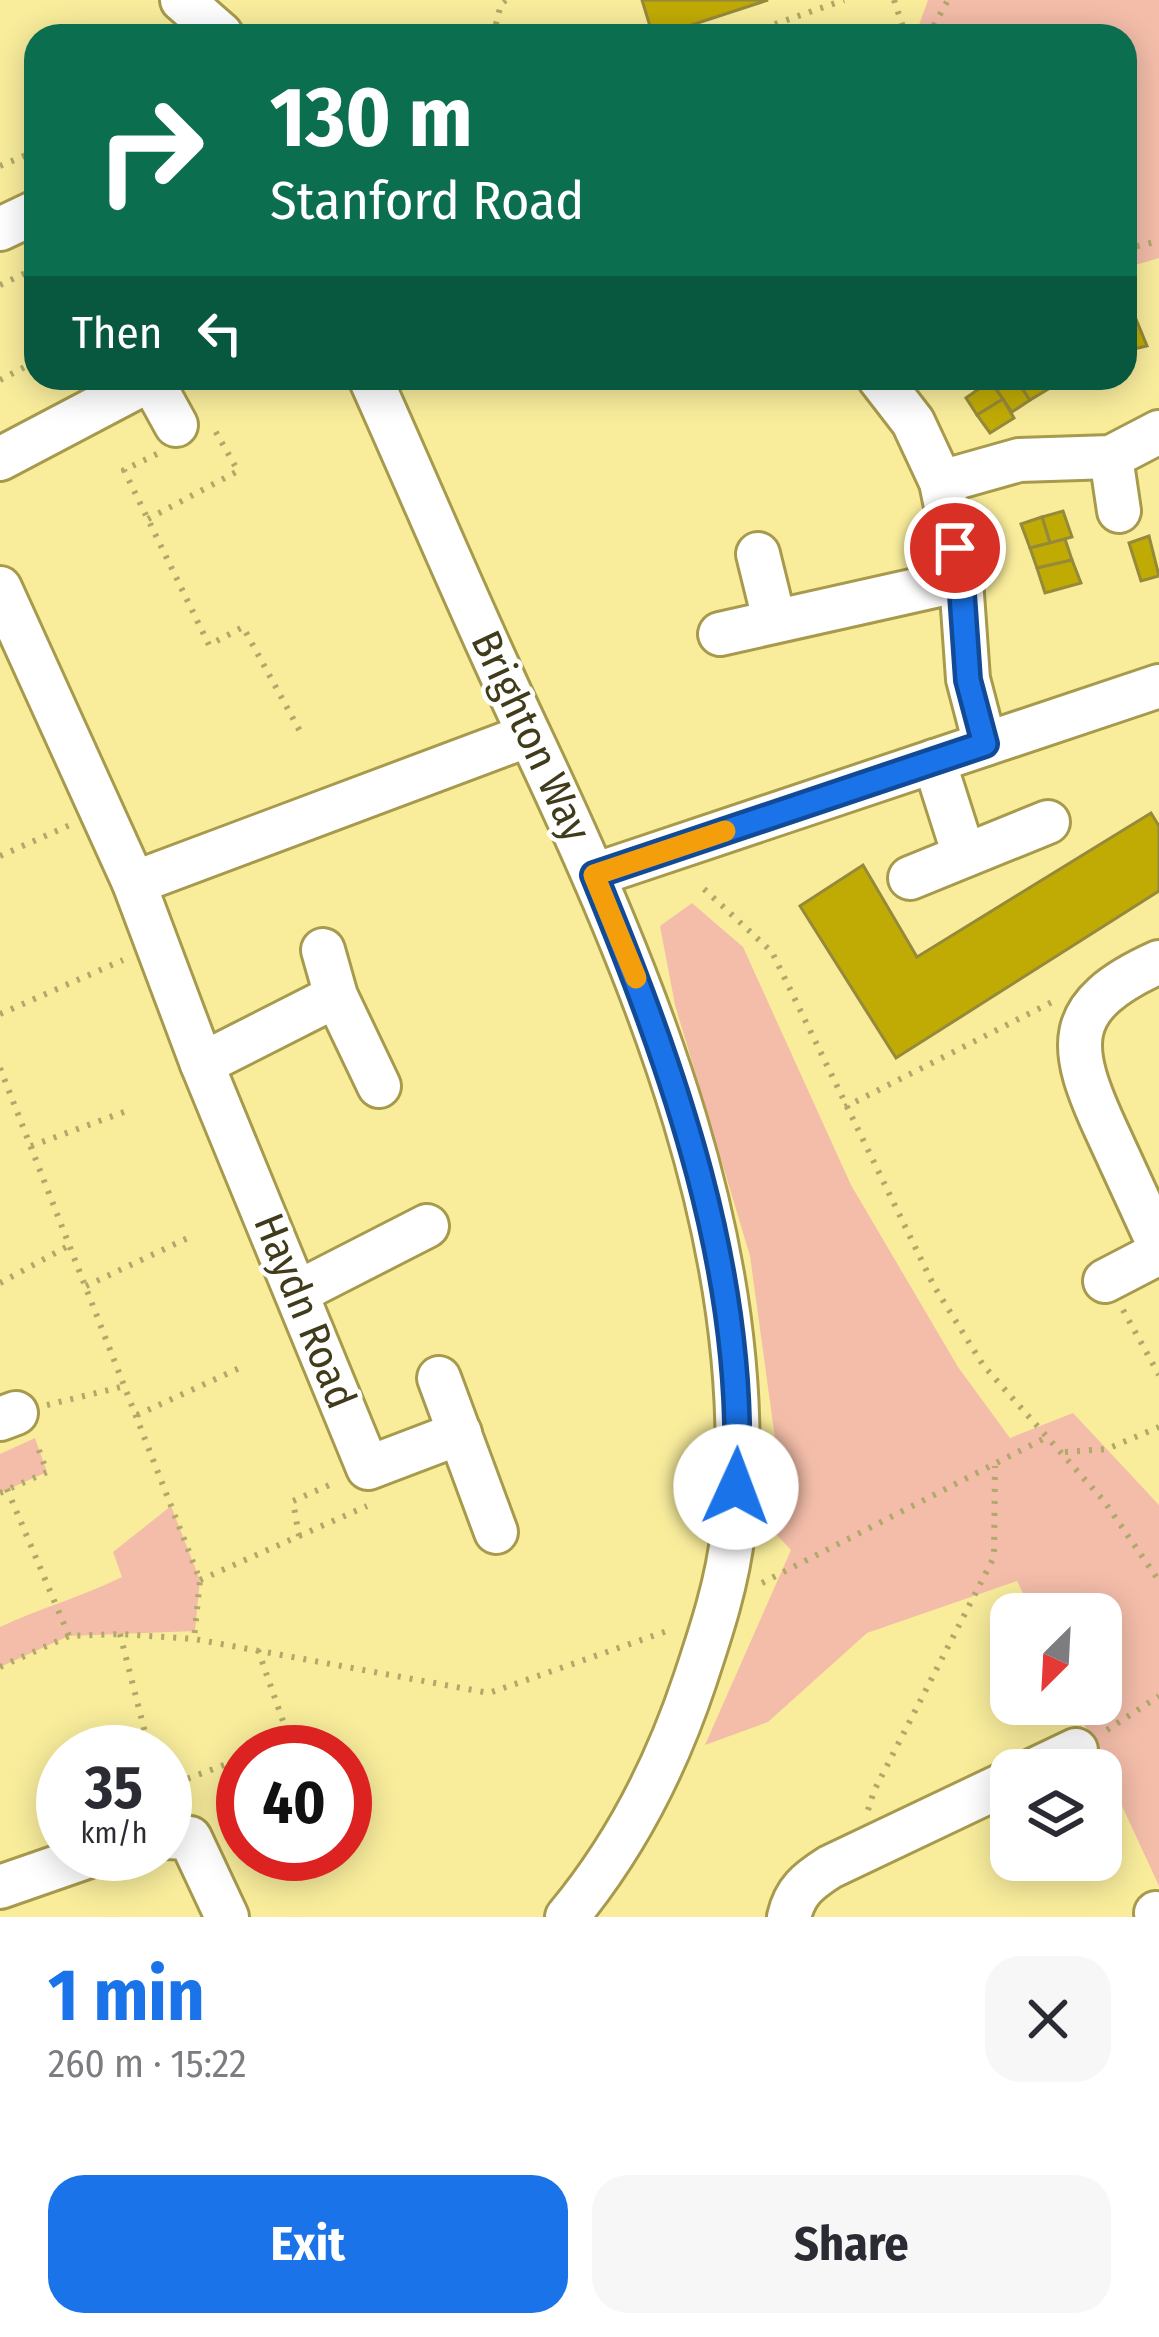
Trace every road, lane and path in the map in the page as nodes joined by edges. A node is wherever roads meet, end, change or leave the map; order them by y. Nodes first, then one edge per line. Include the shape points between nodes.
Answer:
1 (182, 0) edge
2 (844, 0) edge
3 (217, 23) edge
4 (775, 24) edge
5 (129, 390) edge
6 (156, 390) edge
7 (375, 390) edge
8 (888, 390) edge
9 (176, 425) dead end
10 (1159, 432) edge
11 (1111, 457) junction
12 (0, 459) edge
13 (124, 470) dead end
14 (238, 471) dead end
15 (941, 482) junction
16 (1119, 511) dead end
17 (148, 519) junction
18 (758, 554) dead end
19 (961, 580) junction
20 (0, 588) edge
21 (774, 619) junction
22 (720, 634) dead end
23 (11, 639) edge
24 (1159, 686) edge
25 (302, 735) dead end
26 (529, 735) junction
27 (985, 744) junction
28 (934, 761) junction
29 (84, 819) dead end
30 (1048, 822) dead end
31 (964, 855) junction
32 (0, 856) edge
33 (594, 875) junction
34 (910, 878) dead end
35 (134, 883) junction
36 (704, 889) dead end
37 (323, 950) dead end
38 (131, 956) dead end
39 (1159, 962) edge
40 (1104, 995) junction
41 (335, 996) junction
42 (0, 1014) edge
43 (202, 1064) junction
44 (0, 1068) edge
45 (379, 1085) dead end
46 (844, 1107) junction
47 (131, 1109) dead end
48 (31, 1146) junction
49 (1142, 1160) edge
50 (427, 1226) dead end
51 (190, 1237) dead end
52 (70, 1245) junction
53 (1159, 1249) edge
54 (1105, 1281) joint
55 (0, 1283) edge
56 (86, 1286) junction
57 (298, 1292) junction
58 (244, 1366) dead end
59 (1159, 1375) edge
60 (440, 1378) dead end
61 (125, 1385) junction
62 (14, 1414) edge
63 (137, 1415) junction
64 (1159, 1427) edge
65 (460, 1433) junction
66 (1047, 1437) junction
67 (1063, 1452) junction
68 (995, 1466) junction
69 (372, 1485) junction
70 (3, 1491) edge
71 (496, 1532) dead end
72 (299, 1536) junction
73 (200, 1580) junction
74 (1159, 1581) edge
75 (761, 1583) dead end
76 (670, 1630) dead end
77 (120, 1634) junction
78 (69, 1636) junction
79 (194, 1639) junction
80 (258, 1650) junction
81 (0, 1667) edge
82 (1159, 1696) edge
83 (143, 1725) edge
84 (284, 1725) edge
85 (1078, 1749) edge
86 (990, 1791) edge
87 (192, 1842) edge
88 (871, 1848) junction
89 (40, 1881) edge
90 (8, 1897) edge
91 (583, 1911) edge
92 (227, 1917) edge
93 (789, 1917) edge

1 - 3 street
2 - 4 path
5 - 12 street
6 - 9 street
7 - 26 street, Brighton Way
8 - 15 street
10 - 11 street
11 - 15 street via 1019,460
11 - 16 street
13 - 17 path
14 - 17 path
15 - 19 street
17 - 25 path via 209,645 243,627
18 - 21 street
19 - 21 street
19 - 27 street via 968,680
20 - 23 street, Haydn Road
21 - 22 street
23 - 35 street, Haydn Road
24 - 27 street
26 - 33 street, Brighton Way
26 - 35 street
27 - 28 street
28 - 31 street
28 - 33 street
29 - 32 path
30 - 31 street
31 - 34 street
33 - 91 street, Brighton Way via 645,1000 716,1238 738,1440 733,1534 684,1714 657,1780
35 - 43 street, Haydn Road
36 - 46 path via 772,952
37 - 41 street
38 - 42 path
39 - 40 street
40 - 46 path via 1069,993
40 - 49 street via 1086,1015 1076,1048 1085,1085
41 - 43 street
41 - 45 street
43 - 57 street, Haydn Road
44 - 48 path
46 - 66 path via 934,1286 983,1365
47 - 48 path
48 - 52 path
49 - 53 street
50 - 57 street
51 - 56 path
52 - 55 path
52 - 56 path
53 - 54 street
54 - 59 path
56 - 61 path
57 - 69 street, Haydn Road
58 - 63 path
60 - 65 street
61 - 62 path
61 - 63 path
62 - 70 path via 47,1472
63 - 73 path
64 - 67 path via 1107,1448
65 - 69 street
65 - 71 street
66 - 67 path
66 - 68 path
67 - 74 path
68 - 75 path
68 - 88 path via 994,1557 874,1791 864,1822
69 - 72 path
69 - 72 path via 293,1502
70 - 78 path
72 - 73 path
73 - 79 path
76 - 80 path via 489,1693
77 - 78 path
77 - 79 path
77 - 83 path
78 - 81 path
79 - 80 path
80 - 84 path
82 - 85 path
86 - 88 street
87 - 92 street
88 - 93 street via 806,1882
89 - 90 street

